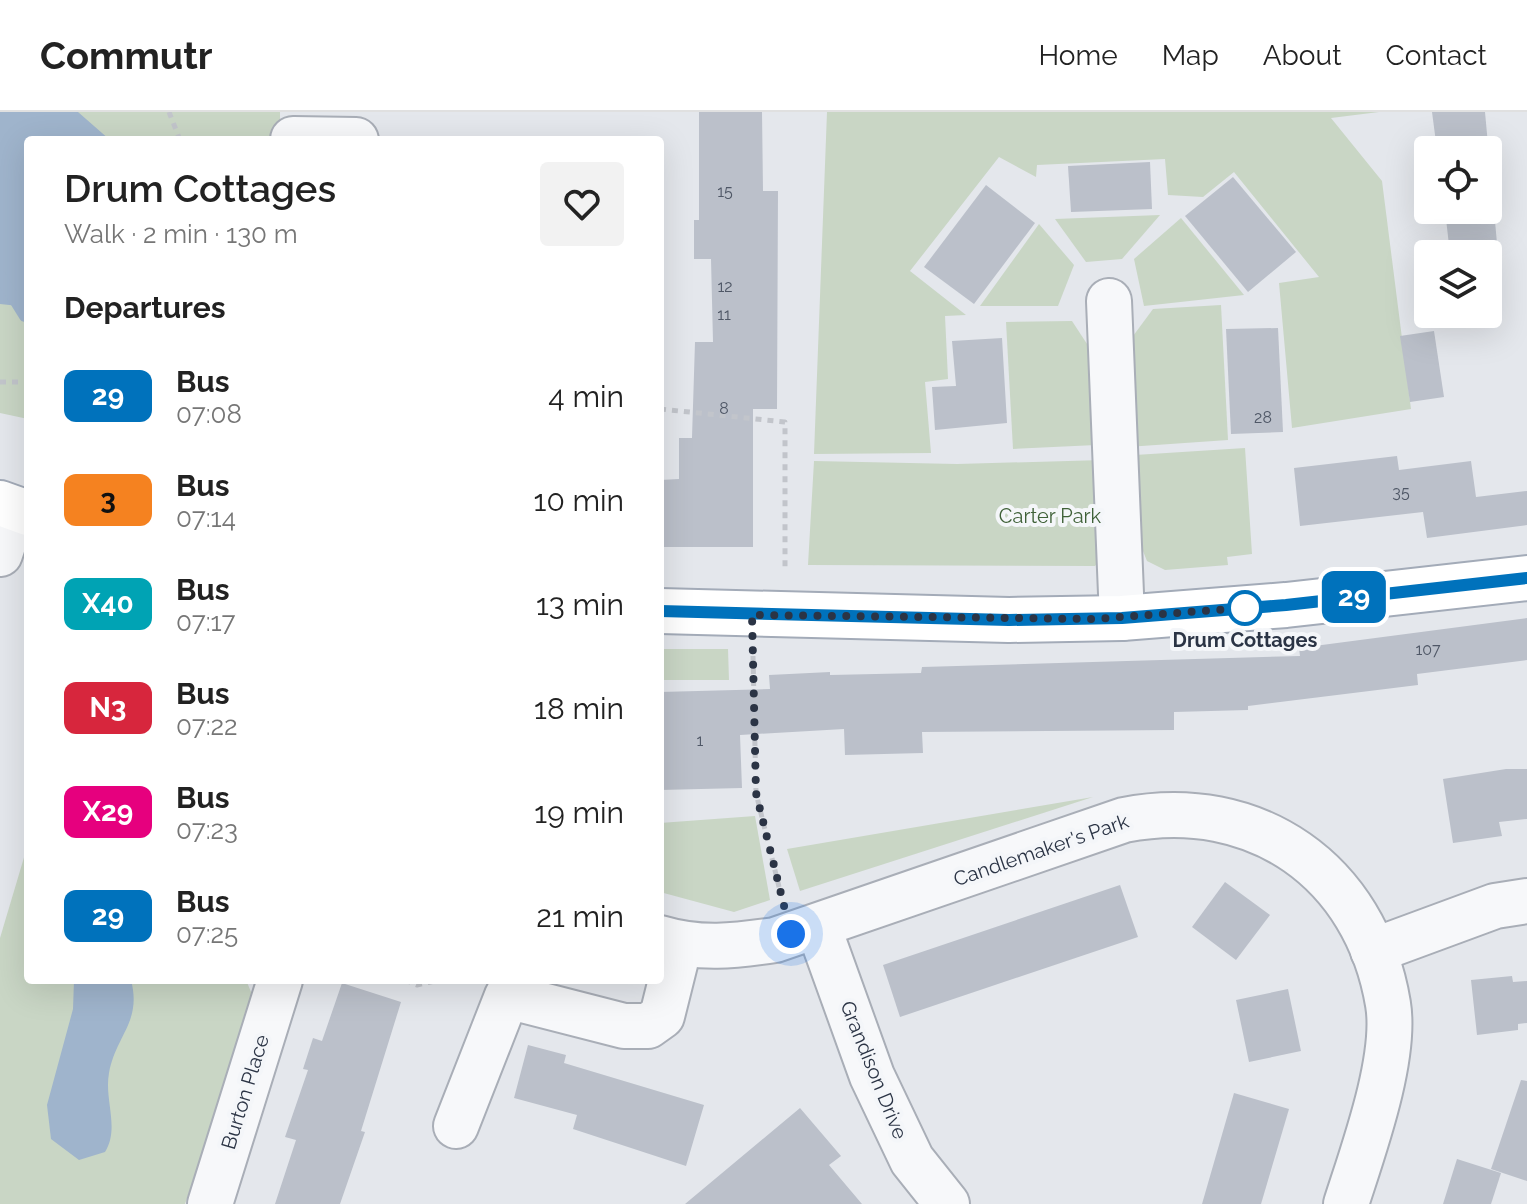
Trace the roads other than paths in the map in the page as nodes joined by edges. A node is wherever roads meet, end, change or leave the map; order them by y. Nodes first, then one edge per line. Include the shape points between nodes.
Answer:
1 (296, 112) edge
2 (293, 136) edge
3 (1109, 301) dead end
4 (14, 508) edge
5 (0, 554) edge
6 (1527, 578) edge
7 (664, 611) edge
8 (1122, 618) junction
9 (1527, 901) edge
10 (804, 930) junction
11 (670, 941) edge
12 (1373, 951) junction
13 (279, 984) edge
14 (456, 1126) dead end
15 (210, 1204) edge
16 (947, 1204) edge
17 (1346, 1204) edge

1 - 2 street
3 - 8 street
4 - 5 street
6 - 8 main road
7 - 8 main road
9 - 12 street via 1495,906
10 - 11 street, Candlemaker's Park via 723,948
10 - 12 street, Candlemaker's Park via 1120,805 1213,815 1269,834 1304,855 1339,888
10 - 16 street, Grandison Drive via 912,1160
11 - 14 street via 662,1016 648,1026 624,1026 507,996
12 - 17 street, Candlemaker's Park via 1389,1005 1385,1067
13 - 15 street, Burton Place

